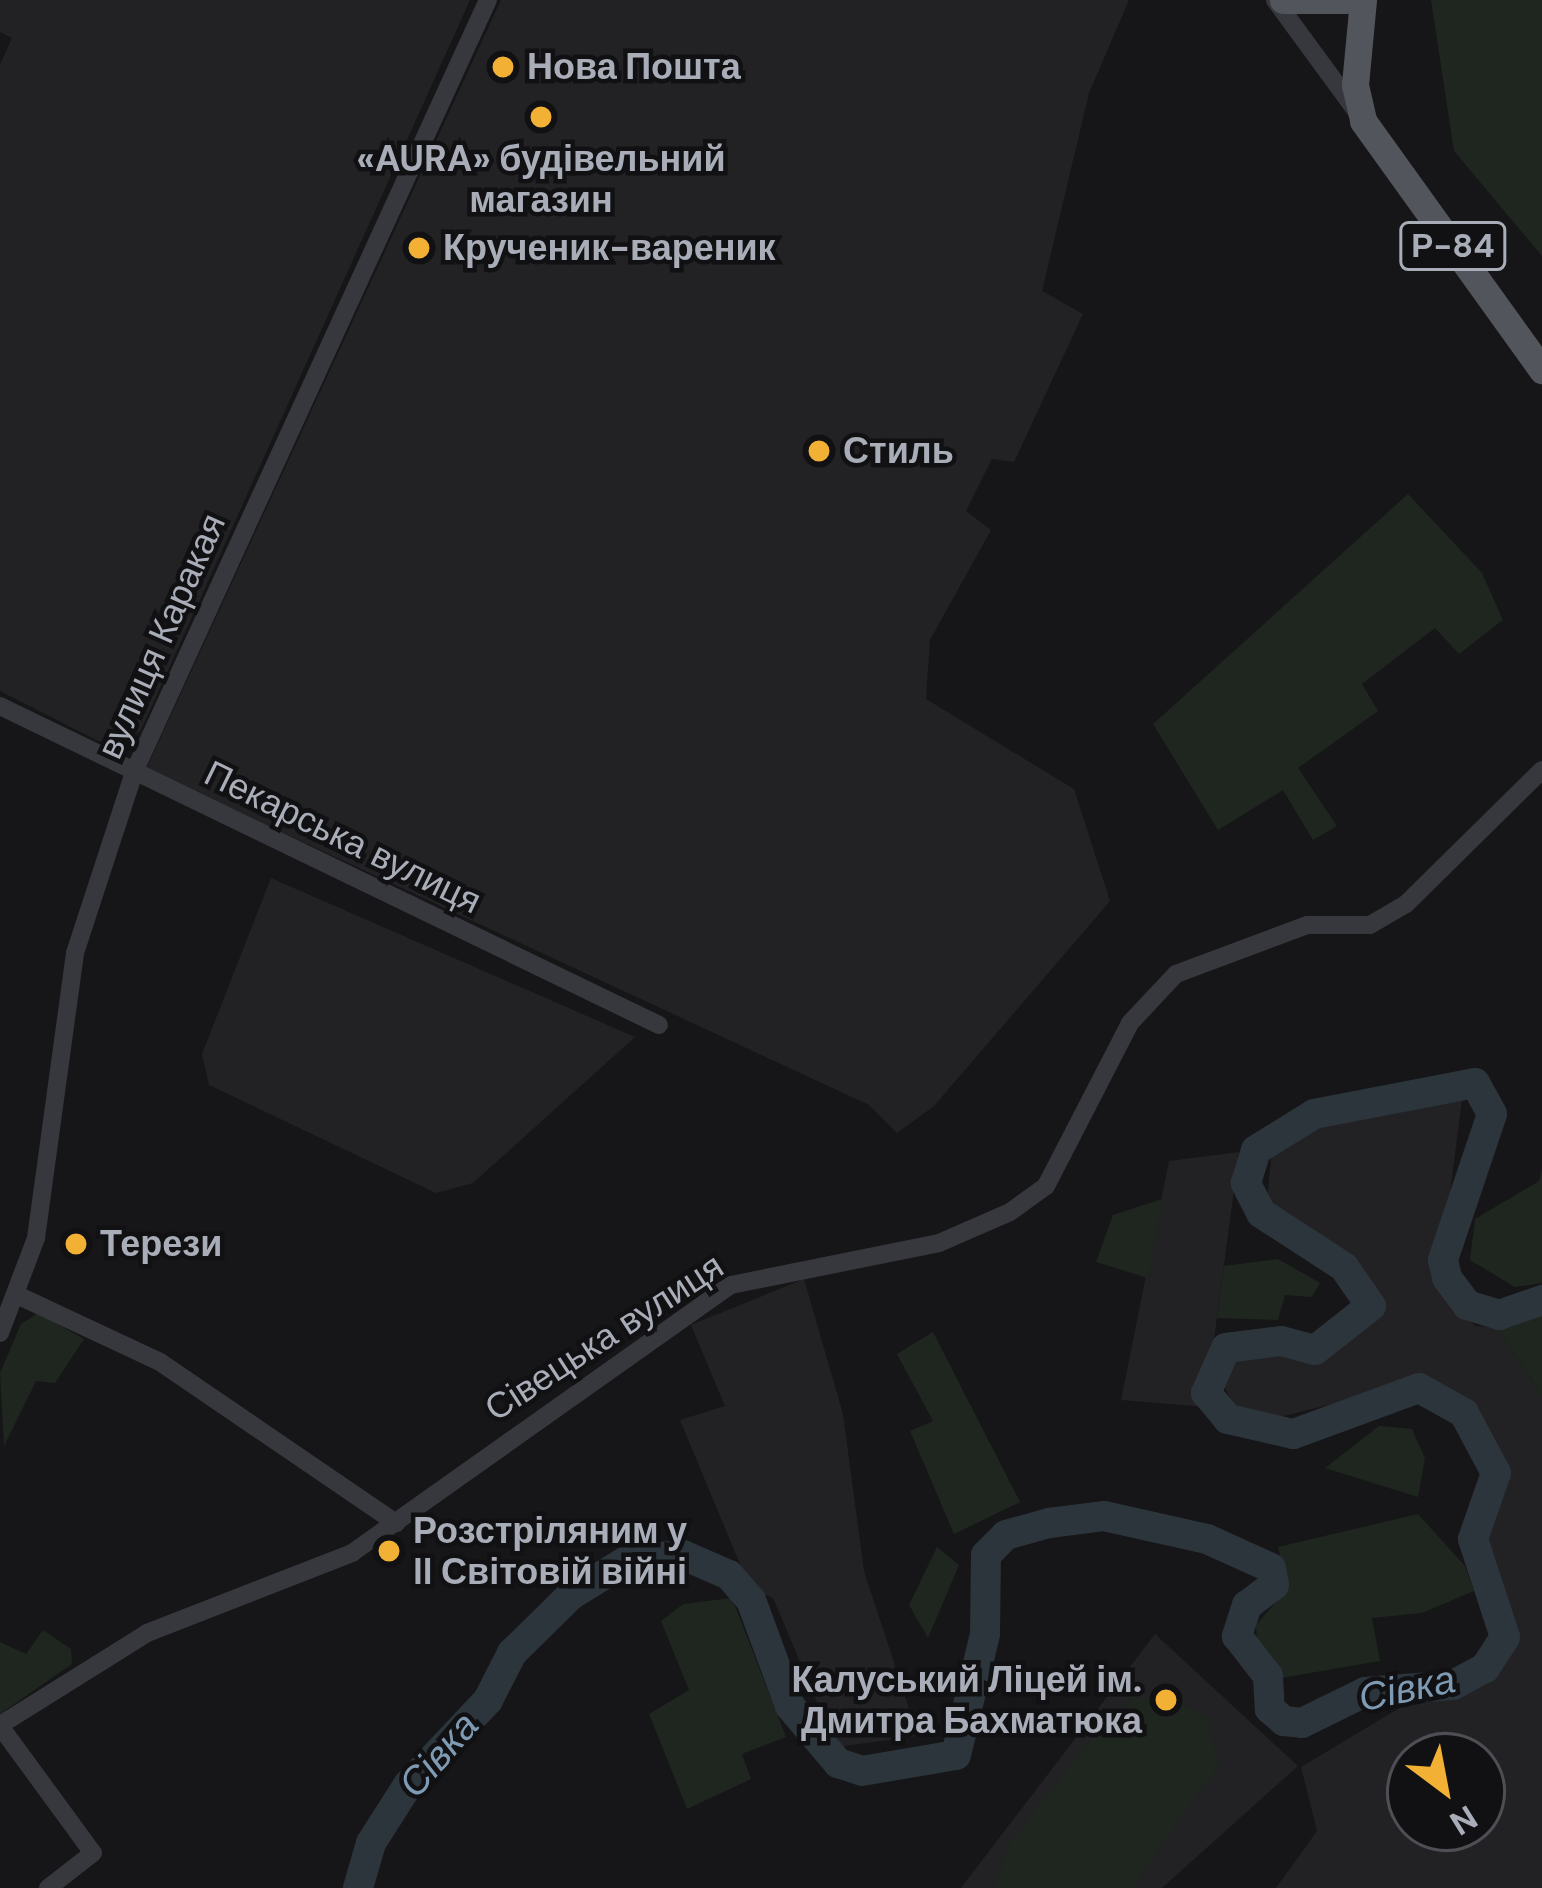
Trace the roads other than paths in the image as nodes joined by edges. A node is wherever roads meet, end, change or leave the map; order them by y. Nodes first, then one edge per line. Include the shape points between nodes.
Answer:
1 (488, 0) edge
2 (1280, 0) edge
3 (1346, 0) edge
4 (1363, 0) edge
5 (1363, 121) junction
6 (1542, 370) edge
7 (0, 706) edge
8 (1542, 770) edge
9 (134, 772) junction
10 (659, 1025) dead end
11 (17, 1294) junction
12 (0, 1333) edge
13 (396, 1523) junction
14 (0, 1726) edge
15 (48, 1888) edge

1 - 9 street, вулиця Каракая
2 - 3 main road
2 - 5 street
4 - 5 main road, Р-84 via 1354,86
5 - 6 main road, Р-84
7 - 9 street, Пекарська вулиця
8 - 13 street, Сівецька вулиця via 1406,904 1370,925 1307,925 1176,974 1130,1023 1046,1186 1010,1212 939,1243 730,1286
9 - 10 street, Пекарська вулиця
9 - 11 street, вулиця Каракая via 75,953 36,1238
11 - 12 street, вулиця Каракая
11 - 13 street via 160,1362
13 - 14 street, Сівецька вулиця via 305,1575 147,1633
14 - 15 street, Сівецька вулиця via 93,1853

